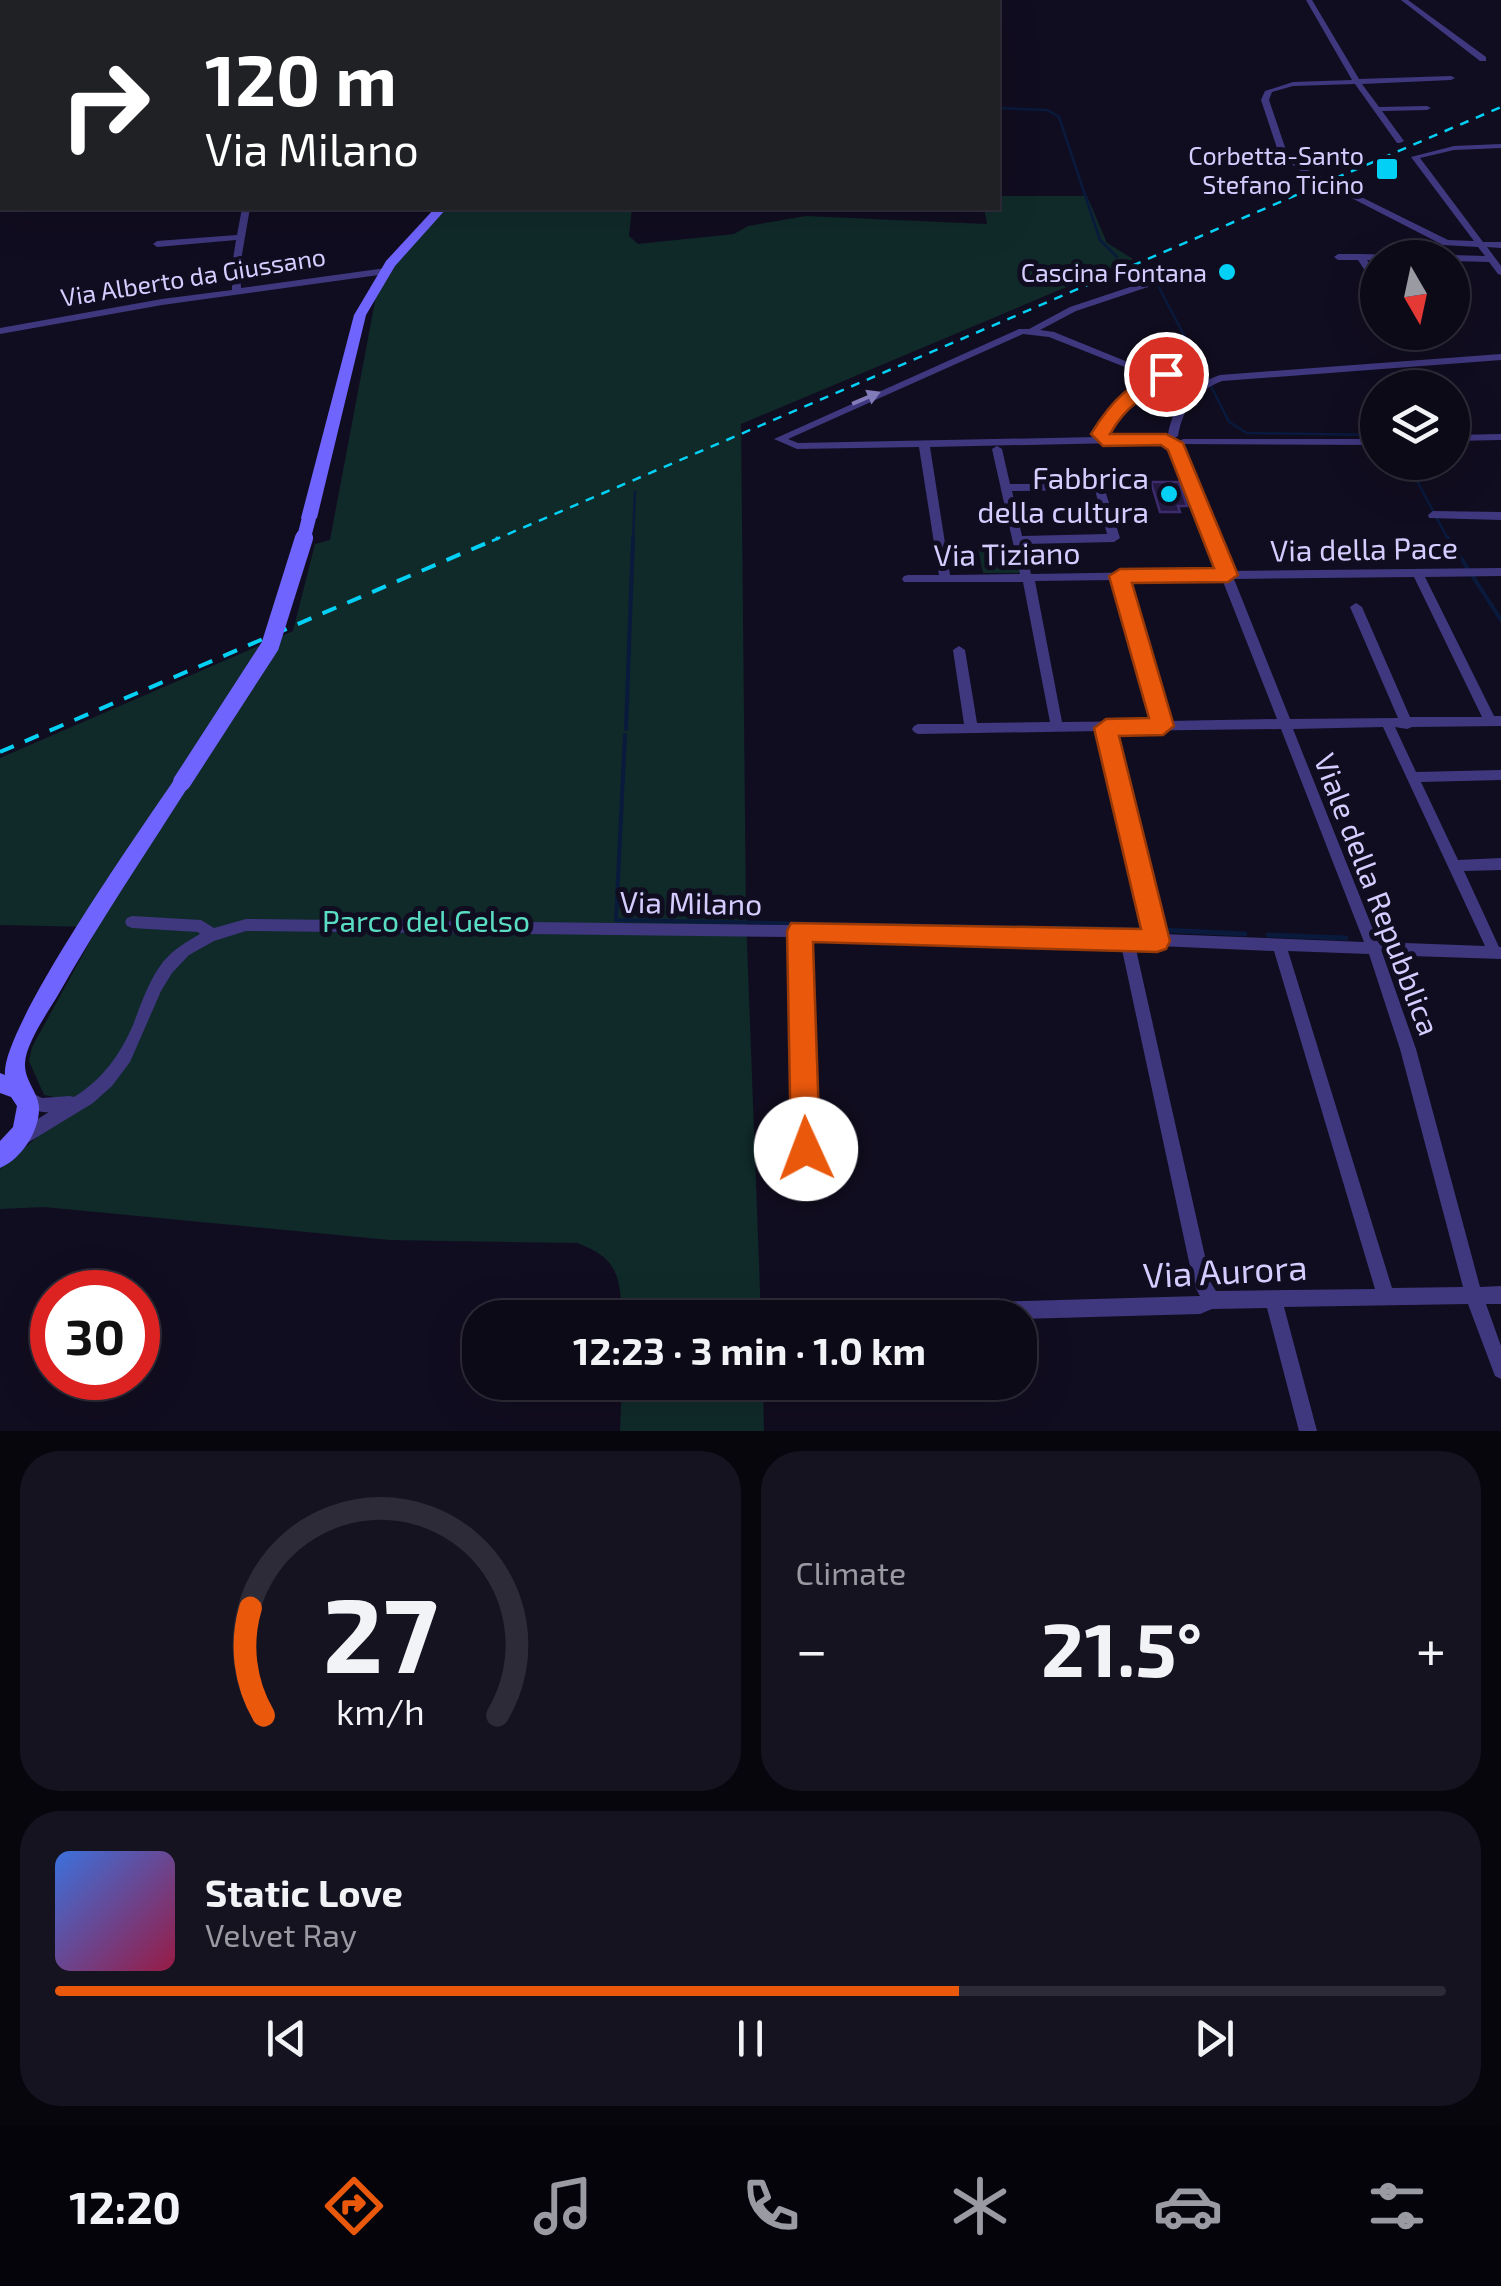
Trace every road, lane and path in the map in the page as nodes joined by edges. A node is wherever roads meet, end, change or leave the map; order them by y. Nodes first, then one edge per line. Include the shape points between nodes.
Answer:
1 (1309, 0) edge
2 (1404, 0) edge
3 (1483, 59) dead end
4 (1451, 78) dead end
5 (1358, 83) junction
6 (1427, 108) dead end
7 (1376, 111) junction
8 (1400, 141) dead end
9 (1501, 146) edge
10 (1306, 173) tunnel mouth
11 (1338, 189) tunnel mouth
12 (246, 210) edge
13 (439, 210) edge
14 (241, 237) junction
15 (157, 244) dead end
16 (1501, 245) edge
17 (1481, 246) junction
18 (1338, 257) dead end
19 (1360, 257) edge
20 (1470, 258) edge
21 (1490, 259) junction
22 (388, 268) junction
23 (1501, 272) edge
24 (1145, 285) dead end
25 (238, 291) junction
26 (1034, 330) junction
27 (0, 331) edge
28 (1501, 357) edge
29 (1140, 370) junction
30 (1147, 384) junction
31 (1501, 437) edge
32 (1470, 438) edge
33 (1103, 440) junction
34 (1175, 441) junction
35 (1360, 442) edge
36 (924, 444) junction
37 (997, 449) dead end
38 (1006, 488) junction
39 (1436, 515) dead end
40 (1501, 516) edge
41 (1017, 540) junction
42 (1417, 572) junction
43 (1501, 572) edge
44 (1228, 575) junction
45 (1120, 576) junction
46 (1027, 577) junction
47 (945, 578) junction
48 (908, 579) dead end
49 (1356, 606) dead end
50 (958, 650) dead end
51 (1496, 721) edge
52 (1407, 724) junction
53 (1285, 725) junction
54 (1388, 725) junction
55 (1163, 726) junction
56 (971, 728) junction
57 (1057, 728) junction
58 (1106, 728) junction
59 (918, 729) dead end
60 (1501, 775) edge
61 (1412, 777) junction
62 (1501, 864) edge
63 (1454, 866) junction
64 (132, 922) dead end
65 (800, 931) junction
66 (212, 934) junction
67 (1127, 940) junction
68 (1157, 941) junction
69 (1280, 948) junction
70 (1374, 950) junction
71 (1498, 953) edge
72 (19, 1045) junction
73 (0, 1068) edge
74 (14, 1089) edge
75 (87, 1097) junction
76 (6, 1151) edge
77 (807, 1184) dead end
78 (1501, 1295) edge
79 (1474, 1296) junction
80 (1386, 1297) junction
81 (1273, 1298) junction
82 (1212, 1300) junction
83 (1037, 1309) edge
84 (1501, 1370) edge
85 (1308, 1431) edge

1 - 5 street
2 - 3 street
4 - 5 street
5 - 7 street
5 - 10 street via 1284,85 1266,94 1283,154
6 - 7 street
7 - 8 street
9 - 17 street via 1414,157
11 - 17 street via 1446,243
12 - 14 street
13 - 22 street
14 - 15 street
14 - 25 street
16 - 17 street
17 - 21 street
18 - 19 street
20 - 21 street
21 - 23 street
22 - 25 street, Via Alberto da Giussano
22 - 72 street, bridge via 360,316 289,596 270,646 83,932
24 - 26 street
25 - 27 street, Via Alberto da Giussano
26 - 29 street
36 -> 26 street via 798,446 779,439
28 - 34 street via 1231,375 1188,395 1178,411
29 - 30 street via 1138,378
29 - 30 street via 1167,376 1162,384
30 - 33 street via 1100,430
31 - 32 street
33 - 34 street
33 - 36 street
34 - 35 street
34 - 44 street, Viale della Repubblica
36 - 47 street
37 - 38 street
38 - 41 street
38 - 41 street via 1099,486 1114,538
39 - 40 street
41 - 46 street
42 - 43 street, Via della Pace
42 - 44 street, Via della Pace
42 - 51 street
44 - 45 street, Via Tiziano
44 - 53 street, Viale della Repubblica
45 - 46 street, Via Tiziano
45 - 55 street
46 - 47 street, Via Tiziano
46 - 57 street
47 - 48 street, Via Tiziano
49 - 52 street
50 - 56 street
51 - 52 street
52 - 54 street
53 - 54 street
53 - 55 street
53 - 70 street, Viale della Repubblica
54 - 61 street
55 - 58 street
56 - 57 street
56 - 59 street
57 - 58 street
58 - 68 street
60 - 61 street
61 - 63 street
62 - 63 street
63 - 71 street
64 - 66 street via 201,926
65 - 66 street, Via Milano via 272,924
65 - 67 street, Via Milano
65 - 77 street
66 - 75 street, Via Milano via 168,966 115,1070
67 - 68 street, Via Milano
67 - 82 street via 1203,1285
68 - 69 street, Via Milano
69 - 70 street, Via Milano
69 - 80 street
70 - 71 street, Via Milano
70 - 79 street, Viale della Repubblica via 1408,1049
72 - 73 street
72 - 74 street
74 - 75 street via 33,1103 54,1106
74 - 76 street via 28,1118
75 - 76 street, Via Milano
78 - 79 street, Via Aurora
79 - 80 street, Via Aurora
79 - 84 street, Viale della Repubblica
80 - 81 street, Via Aurora
81 - 82 street, Via Aurora
81 - 85 street
82 - 83 street, Via Aurora

